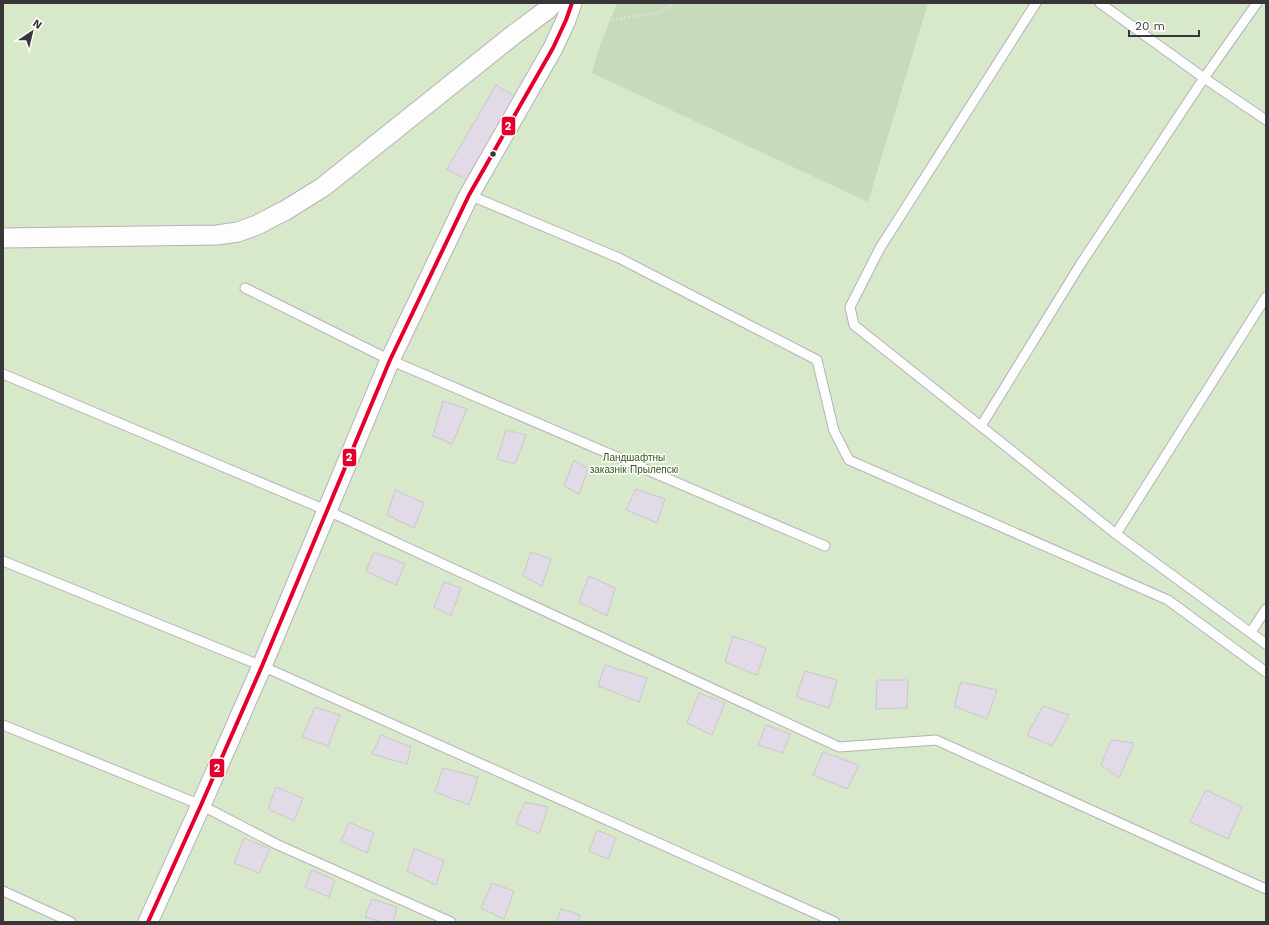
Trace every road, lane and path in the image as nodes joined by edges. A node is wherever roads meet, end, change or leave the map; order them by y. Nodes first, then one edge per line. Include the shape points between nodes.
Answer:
1 (553, 3) edge
2 (674, 3) edge
3 (1036, 3) edge
4 (1100, 3) edge
5 (1257, 3) edge
6 (569, 12) edge
7 (1204, 78) junction
8 (1266, 120) edge
9 (469, 195) junction
10 (3, 238) edge
11 (245, 288) dead end
12 (1266, 297) edge
13 (390, 360) junction
14 (3, 374) edge
15 (981, 426) junction
16 (328, 511) junction
17 (1116, 534) junction
18 (825, 546) dead end
19 (3, 562) edge
20 (1266, 609) edge
21 (1251, 632) junction
22 (1266, 644) edge
23 (262, 666) junction
24 (1266, 672) edge
25 (3, 725) edge
26 (201, 805) junction
27 (1266, 889) edge
28 (3, 891) edge
29 (71, 922) edge
30 (148, 922) edge
31 (451, 922) edge
32 (835, 922) edge

1 - 10 street via 323,187 257,225 238,232 216,235
2 - 6 path via 660,12 610,20
3 - 15 lane via 880,248 850,307 854,325
4 - 7 lane
5 - 7 lane
6 - 9 street via 553,48
7 - 8 lane
7 - 15 lane via 1080,265
9 - 13 street
9 - 24 lane via 619,258 817,360 834,431 849,460 1168,600
11 - 13 lane
12 - 17 lane
13 - 16 street
13 - 18 lane
14 - 16 lane
15 - 17 lane
16 - 23 street
16 - 27 lane via 839,747 936,740
17 - 21 lane
19 - 23 lane
20 - 21 lane
21 - 22 lane
23 - 26 street
23 - 32 lane
25 - 26 lane
26 - 30 street
26 - 31 lane via 276,844
28 - 29 lane

